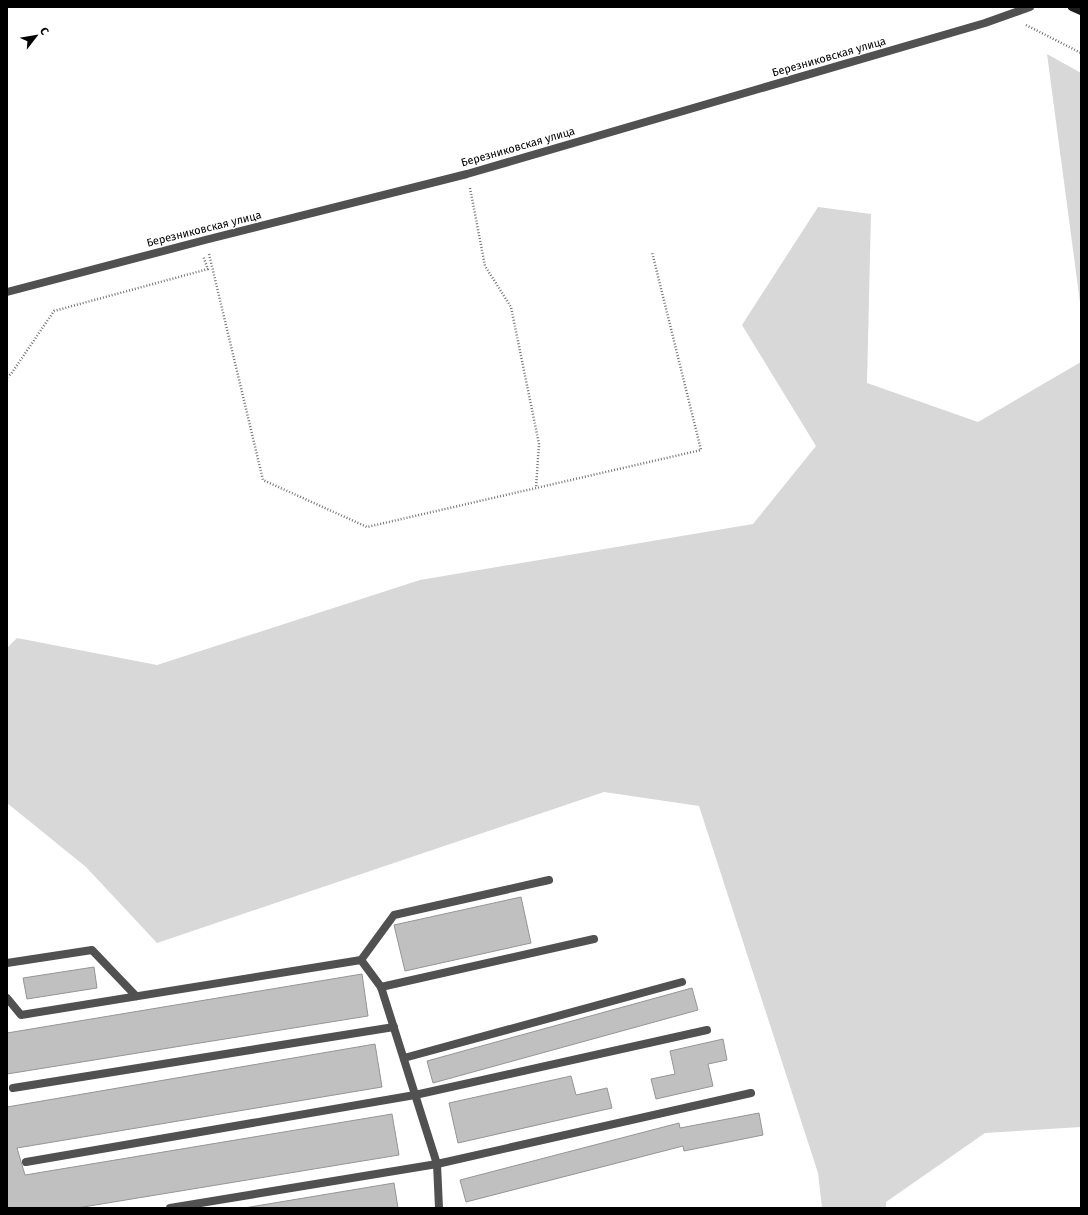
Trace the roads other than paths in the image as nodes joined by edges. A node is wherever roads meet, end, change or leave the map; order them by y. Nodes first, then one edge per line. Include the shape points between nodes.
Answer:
1 (1030, 7) edge
2 (1072, 7) edge
3 (1081, 11) edge
4 (7, 292) edge
5 (549, 880) dead end
6 (594, 938) dead end
7 (361, 960) junction
8 (7, 963) edge
9 (682, 982) dead end
10 (381, 987) junction
11 (136, 996) junction
12 (7, 998) edge
13 (394, 1027) junction
14 (707, 1030) dead end
15 (404, 1058) junction
16 (13, 1088) dead end
17 (751, 1093) dead end
18 (416, 1095) junction
19 (26, 1162) dead end
20 (437, 1164) junction
21 (170, 1208) edge
22 (439, 1208) edge

1 - 4 street, Березниковская улица via 467,174
2 - 3 main road
5 - 7 street via 394,915
6 - 10 street
7 - 10 street
7 - 11 street
8 - 11 street via 92,950
9 - 15 street
10 - 13 street
11 - 12 street via 21,1015
13 - 15 street
13 - 16 street
14 - 18 street
15 - 18 street
17 - 20 street
18 - 19 street
18 - 20 street
20 - 21 street
20 - 22 street

